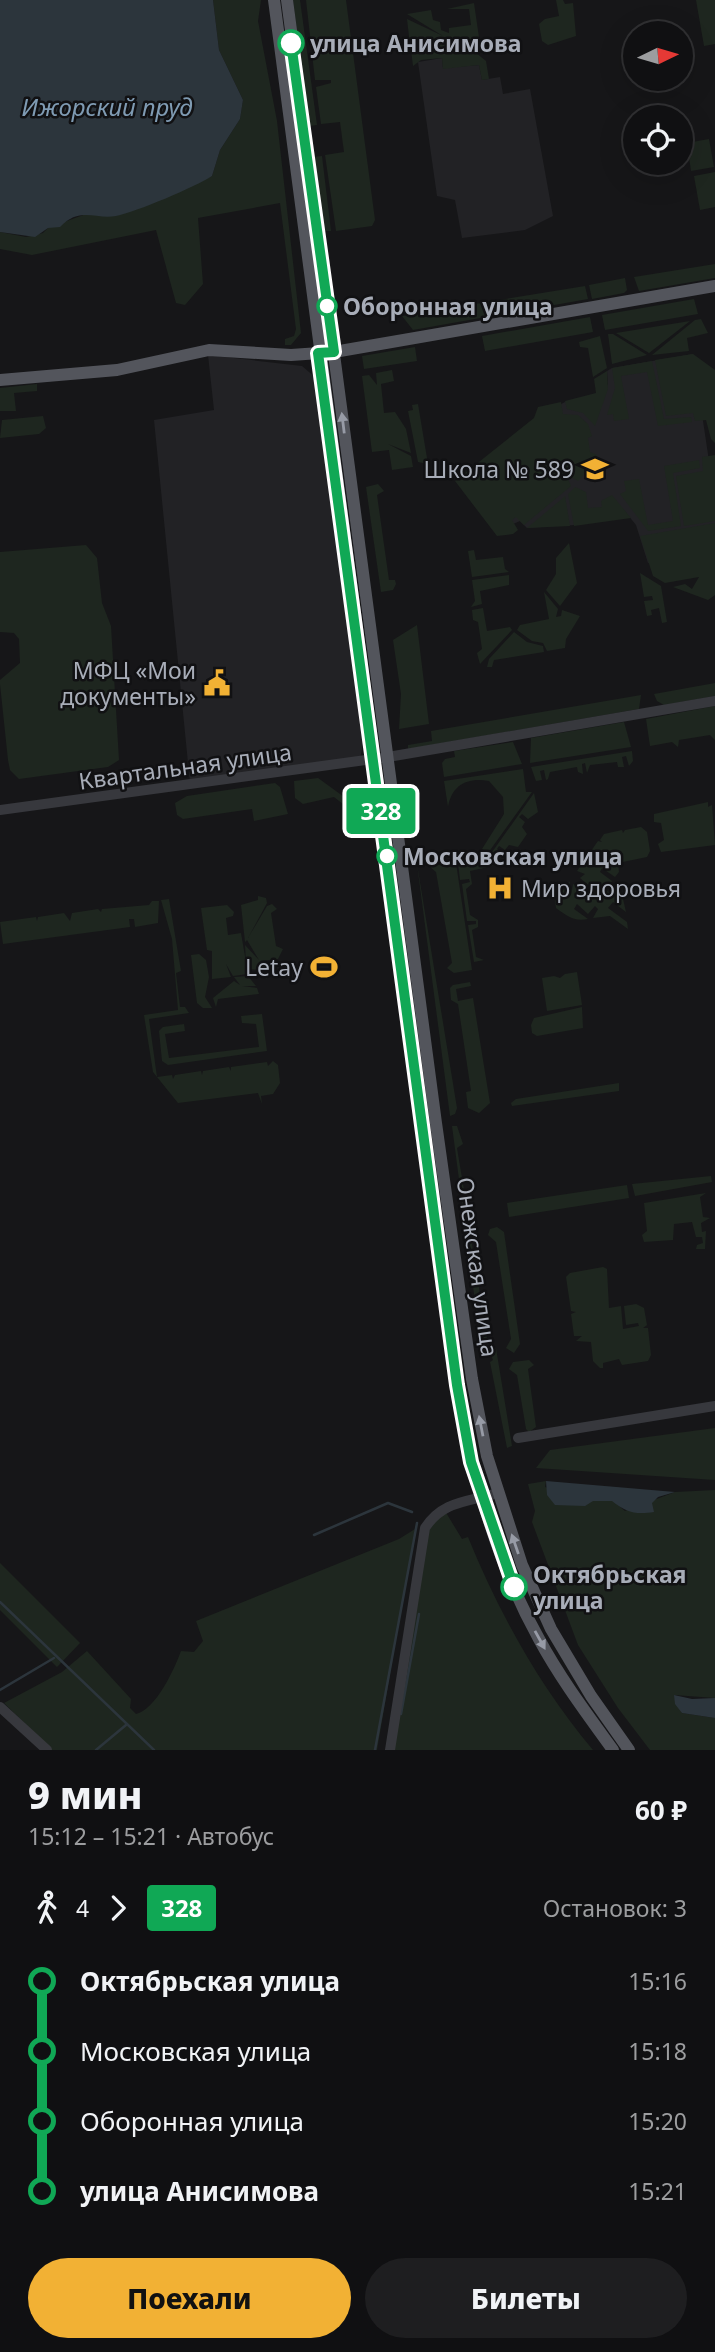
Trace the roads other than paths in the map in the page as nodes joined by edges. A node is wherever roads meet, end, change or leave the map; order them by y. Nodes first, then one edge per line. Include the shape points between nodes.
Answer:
1 (274, 0) edge
2 (287, 0) edge
3 (715, 286) edge
4 (334, 352) junction
5 (318, 353) junction
6 (0, 380) edge
7 (715, 701) edge
8 (388, 757) junction
9 (374, 759) junction
10 (0, 810) edge
11 (715, 1406) edge
12 (518, 1438) dead end
13 (497, 1493) junction
14 (482, 1498) junction
15 (0, 1707) edge
16 (47, 1750) edge
17 (390, 1750) edge
18 (613, 1750) edge
19 (629, 1750) edge

1 - 5 main road
2 - 4 main road
3 - 4 main road
4 - 5 main road
8 -> 4 main road
5 - 6 main road via 209,350 117,370
5 - 9 main road
7 - 8 street
8 - 9 street
13 -> 8 main road, Онежская улица via 472,1378
9 - 10 street, Квартальная улица
9 - 14 main road, Онежская улица via 457,1385
11 - 12 street
13 - 14 street
19 -> 13 main road, Онежская улица via 551,1629
14 - 17 street via 450,1504 425,1528
14 -> 18 main road, Онежская улица via 537,1636
15 - 16 street

